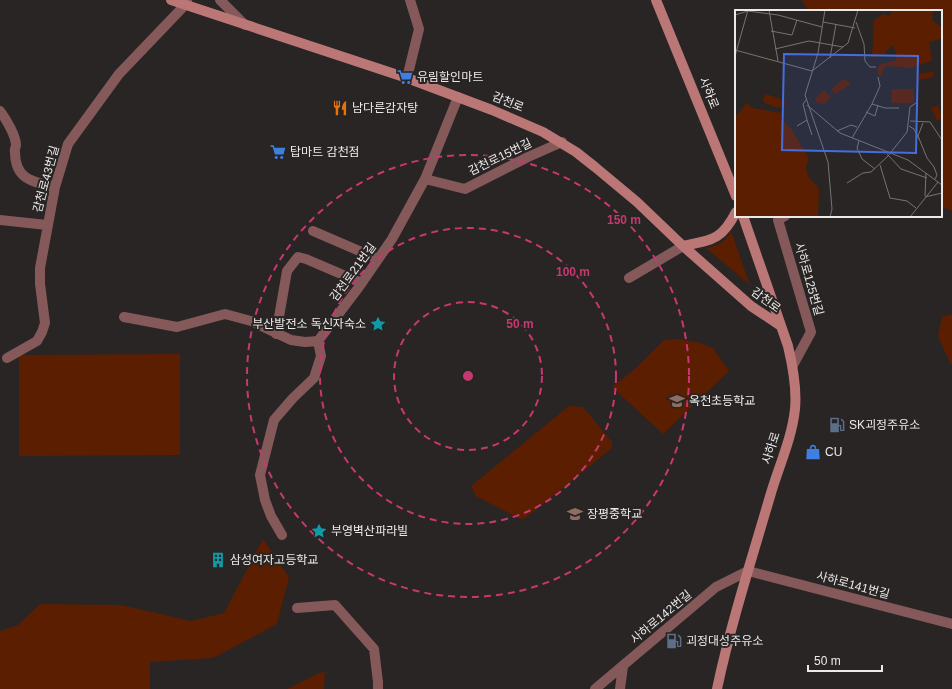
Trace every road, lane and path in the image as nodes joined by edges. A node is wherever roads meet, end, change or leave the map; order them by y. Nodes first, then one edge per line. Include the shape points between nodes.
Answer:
1 (171, 0) edge
2 (220, 0) edge
3 (410, 0) edge
4 (656, 0) edge
5 (186, 2) edge
6 (245, 25) junction
7 (407, 78) junction
8 (458, 97) junction
9 (0, 112) edge
10 (562, 142) junction
11 (425, 179) junction
12 (54, 187) junction
13 (735, 194) edge
14 (735, 214) edge
15 (743, 217) edge
16 (780, 217) edge
17 (0, 220) edge
18 (47, 225) junction
19 (313, 231) dead end
20 (683, 246) junction
21 (378, 259) junction
22 (629, 278) dead end
23 (362, 283) junction
24 (124, 317) dead end
25 (781, 326) junction
26 (276, 334) junction
27 (318, 341) junction
28 (7, 358) dead end
29 (793, 365) junction
30 (282, 535) dead end
31 (748, 570) junction
32 (298, 608) dead end
33 (952, 624) edge
34 (623, 666) junction
35 (378, 689) edge
36 (595, 689) edge
37 (620, 689) edge
38 (717, 689) edge

1 - 5 main road, 감천로
2 - 6 street
3 - 7 street via 419,29
4 - 13 main road, 사하로
5 - 6 main road, 감천로
5 - 12 street, 감천로43번길 via 119,74 68,144
6 - 7 main road, 감천로
7 - 8 main road, 감천로
8 - 10 main road, 감천로 via 525,123
8 - 11 street, 감천로21번길
9 - 12 street via 13,135 19,172 30,180
10 - 11 street, 감천로15번길 via 465,189
10 - 20 main road, 감천로 via 637,202
11 - 21 street, 감천로21번길
12 - 18 street, 감천로43번길
14 - 20 main road via 725,231 718,236
15 - 25 main road, 사하로
16 - 29 street, 사하로125번길 via 811,332
17 - 18 street
18 - 28 street, 감천로43번길 via 40,268 45,323 37,341
19 - 21 street
20 - 22 street
20 - 25 main road, 감천로 via 751,306
21 - 23 street, 감천로21번길
23 - 26 street via 298,257 287,271
23 - 27 street, 감천로21번길
24 - 26 street via 177,327 224,314 251,321
25 - 29 main road, 사하로
26 - 27 street via 291,340
27 - 30 street via 321,356 314,378 274,420 260,474 265,500
29 - 31 main road, 사하로 via 796,396 792,423
31 - 33 street, 사하로141번길
31 - 34 street, 사하로142번길 via 716,588
31 - 38 main road, 사하로
32 - 35 street via 335,605 374,650
34 - 36 street, 사하로142번길
34 - 37 street

